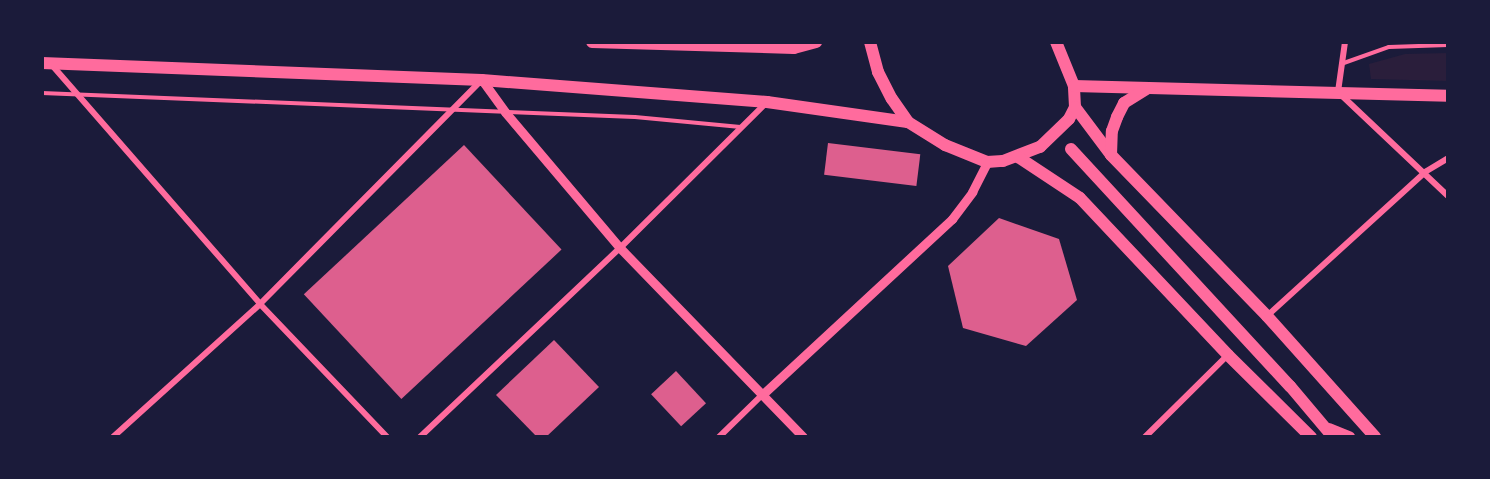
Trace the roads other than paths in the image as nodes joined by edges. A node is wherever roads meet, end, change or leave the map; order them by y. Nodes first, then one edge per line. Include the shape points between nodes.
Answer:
1 (592, 42) edge
2 (816, 42) edge
3 (870, 42) edge
4 (1056, 42) edge
5 (1345, 42) edge
6 (1402, 42) edge
7 (1411, 45) junction
8 (1448, 45) edge
9 (46, 64) edge
10 (1340, 64) junction
11 (482, 80) junction
12 (1074, 86) junction
13 (1152, 87) junction
14 (1338, 92) junction
15 (42, 93) edge
16 (75, 94) junction
17 (1448, 96) edge
18 (767, 102) junction
19 (1075, 107) junction
20 (453, 110) junction
21 (505, 112) junction
22 (908, 122) junction
23 (741, 127) junction
24 (1071, 149) dead end
25 (1111, 155) junction
26 (1018, 157) junction
27 (1448, 158) edge
28 (987, 162) junction
29 (1425, 172) junction
30 (1448, 196) edge
31 (620, 248) junction
32 (260, 304) junction
33 (1267, 316) junction
34 (1227, 355) junction
35 (763, 394) junction
36 (1331, 433) edge
37 (113, 437) edge
38 (387, 437) edge
39 (420, 437) edge
40 (719, 437) edge
41 (803, 437) edge
42 (1145, 437) edge
43 (1311, 437) edge
44 (1349, 437) edge
45 (1375, 437) edge

1 - 2 main road via 794,48
3 - 22 main road via 878,72
4 - 12 main road
5 - 10 street
6 - 7 lane
7 - 8 lane
7 - 10 lane via 1367,53
9 - 11 main road
9 - 16 street
10 - 14 street
11 - 18 main road
11 - 20 street
11 - 21 street
12 - 13 main road
12 - 19 main road
13 - 14 main road
13 - 25 main road via 1125,103 1112,131
14 - 17 main road
14 - 29 street
15 - 16 lane
16 - 20 lane
16 - 32 street
18 - 22 main road
18 - 23 street
19 - 25 main road
19 - 26 main road via 1069,119 1040,147
20 - 21 lane
20 - 32 street
21 - 23 lane via 635,117
21 - 31 street
22 - 28 main road via 945,145
23 - 31 street
24 - 36 main road
25 - 33 main road
26 - 28 main road
26 - 34 main road via 1080,198
27 - 29 street
28 - 35 street via 952,219
29 - 30 street
29 - 33 street
31 - 35 street
31 - 39 street
32 - 37 street
32 - 38 street
33 - 45 main road
34 - 42 street
34 - 43 main road
35 - 40 street
35 - 41 street
36 - 44 main road

